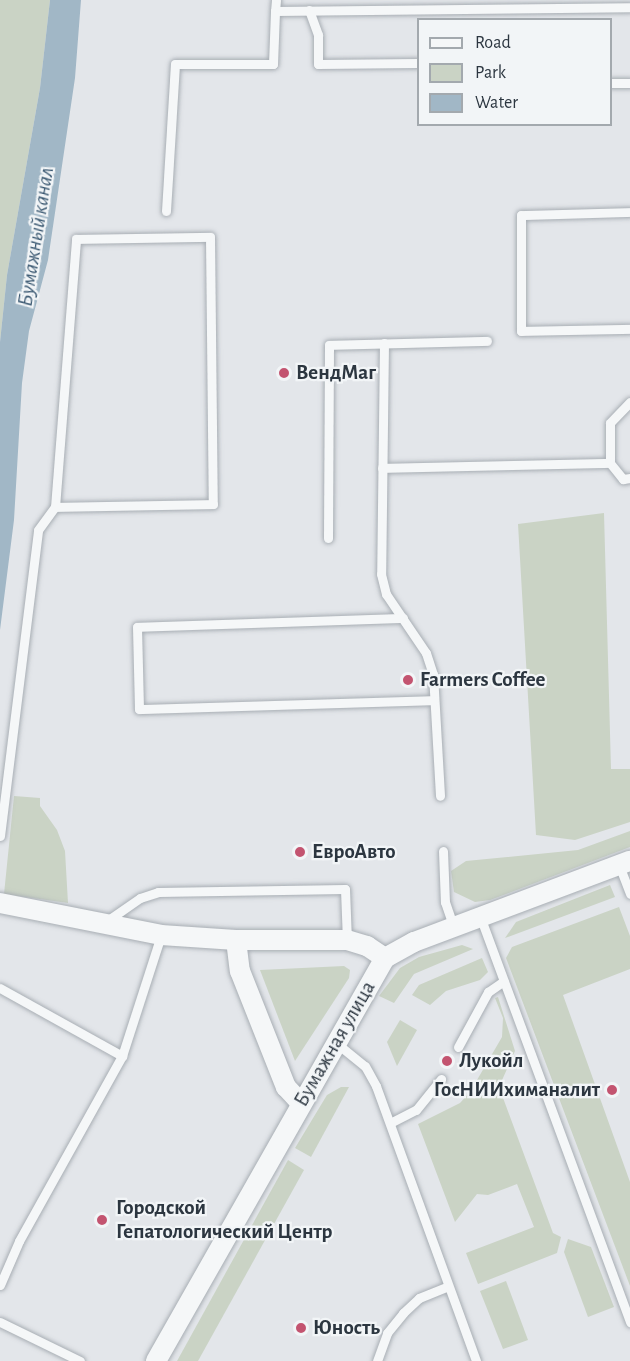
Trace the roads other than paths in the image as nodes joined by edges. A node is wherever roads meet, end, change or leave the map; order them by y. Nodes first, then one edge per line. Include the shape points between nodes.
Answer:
1 (276, 0) edge
2 (630, 6) edge
3 (275, 10) junction
4 (309, 10) junction
5 (417, 63) edge
6 (612, 83) edge
7 (630, 83) edge
8 (166, 211) dead end
9 (630, 212) edge
10 (630, 329) edge
11 (487, 341) dead end
12 (384, 343) junction
13 (630, 402) edge
14 (610, 464) junction
15 (382, 468) junction
16 (630, 478) edge
17 (55, 507) junction
18 (328, 538) dead end
19 (403, 618) junction
20 (434, 700) junction
21 (440, 796) dead end
22 (0, 836) edge
23 (443, 851) dead end
24 (625, 863) edge
25 (630, 894) edge
26 (0, 903) edge
27 (481, 919) junction
28 (103, 923) junction
29 (454, 928) junction
30 (161, 935) junction
31 (236, 940) junction
32 (347, 940) junction
33 (385, 958) junction
34 (504, 981) junction
35 (0, 988) edge
36 (335, 1042) junction
37 (458, 1047) dead end
38 (122, 1056) junction
39 (441, 1079) dead end
40 (301, 1103) junction
41 (390, 1123) junction
42 (0, 1285) edge
43 (448, 1286) junction
44 (0, 1322) edge
45 (630, 1322) edge
46 (80, 1361) edge
47 (156, 1361) edge
48 (378, 1361) edge
49 (476, 1361) edge

1 - 3 lane
2 - 4 lane
3 - 4 lane
3 - 8 lane via 273,64 175,64
4 - 5 lane via 318,35 318,64
6 - 7 lane
9 - 10 lane via 521,215 521,331
11 - 12 lane
12 - 15 lane
12 - 18 lane via 329,345
13 - 14 lane via 610,423
14 - 15 lane
14 - 16 lane via 623,478
15 - 19 lane via 381,574 386,594
17 - 17 lane via 213,504 210,237 76,239
17 - 22 lane via 38,530
19 - 20 lane via 426,653 433,674
19 - 20 lane via 137,627 139,709
20 - 21 lane
23 - 29 lane via 445,902
24 - 25 lane
24 - 27 street, Бумажная улица
26 - 28 street
27 - 29 street, Бумажная улица
27 - 34 lane
28 - 30 street
28 - 32 lane via 140,898 158,892 345,889
29 - 33 street, Бумажная улица via 414,942
30 - 31 street
30 - 38 lane
31 - 32 street
31 - 40 street via 236,958 252,1003 286,1087
32 - 33 street via 367,945
33 - 36 street, Бумажная улица
34 - 37 lane via 488,992
34 - 45 lane
35 - 38 lane
36 - 40 street, Бумажная улица
36 - 41 lane via 365,1066
38 - 42 lane via 19,1241
39 - 41 lane via 416,1110
40 - 47 street, Бумажная улица
41 - 43 lane
43 - 48 lane via 419,1298 403,1313 387,1333
43 - 49 lane
44 - 46 lane

